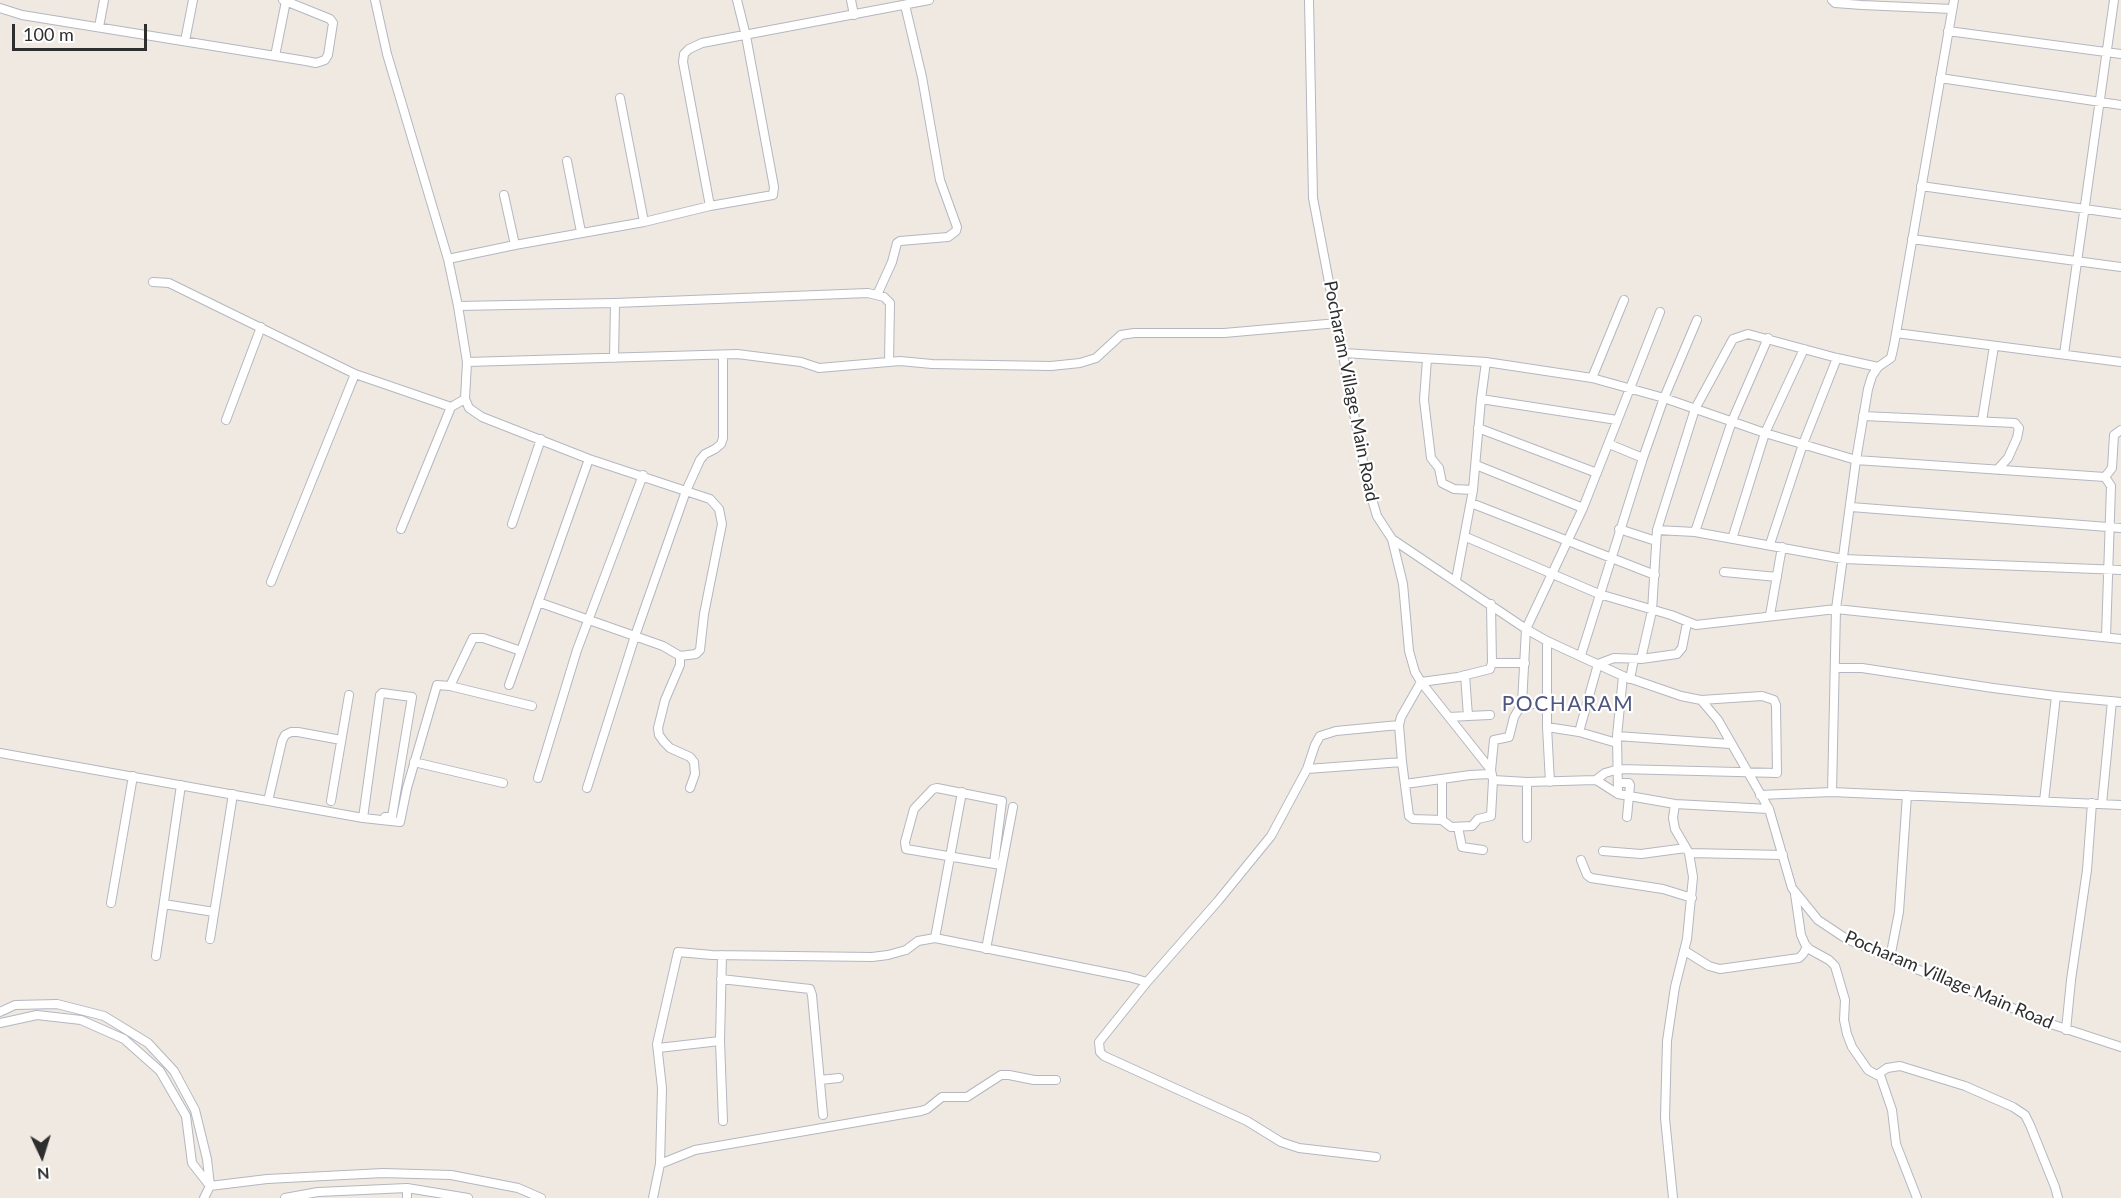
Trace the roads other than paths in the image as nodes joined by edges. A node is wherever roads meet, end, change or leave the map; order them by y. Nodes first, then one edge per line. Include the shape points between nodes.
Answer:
1 (104, 0) edge
2 (193, 0) edge
3 (375, 0) edge
4 (736, 0) edge
5 (851, 0) edge
6 (929, 0) edge
7 (1310, 0) edge
8 (1832, 0) edge
9 (2115, 0) edge
10 (284, 1) edge
11 (1862, 3) edge
12 (905, 5) junction
13 (1953, 5) edge
14 (0, 8) edge
15 (854, 15) junction
16 (99, 27) junction
17 (1948, 31) junction
18 (746, 36) junction
19 (185, 41) junction
20 (2107, 52) junction
21 (2121, 54) edge
22 (275, 56) junction
23 (1940, 78) junction
24 (620, 98) dead end
25 (2100, 102) junction
26 (2121, 105) edge
27 (567, 161) dead end
28 (1921, 186) junction
29 (504, 195) dead end
30 (710, 206) junction
31 (2085, 209) junction
32 (2121, 214) edge
33 (644, 222) junction
34 (581, 232) junction
35 (1912, 239) junction
36 (515, 245) junction
37 (448, 259) junction
38 (2077, 261) junction
39 (2121, 267) edge
40 (153, 282) dead end
41 (877, 295) junction
42 (1624, 300) dead end
43 (615, 303) junction
44 (458, 306) junction
45 (1660, 312) dead end
46 (1697, 320) dead end
47 (1338, 323) junction
48 (261, 327) junction
49 (1896, 333) junction
50 (1768, 338) junction
51 (1994, 346) junction
52 (1804, 349) junction
53 (1344, 353) junction
54 (2064, 354) junction
55 (723, 355) junction
56 (614, 358) junction
57 (1837, 358) junction
58 (1427, 359) junction
59 (889, 362) junction
60 (1486, 362) junction
61 (2121, 362) edge
62 (467, 363) junction
63 (1878, 367) junction
64 (354, 374) junction
65 (1592, 378) junction
66 (1631, 388) junction
67 (1664, 398) junction
68 (465, 399) junction
69 (1481, 399) junction
70 (451, 407) junction
71 (1695, 409) junction
72 (1863, 416) junction
73 (226, 420) dead end
74 (1617, 420) junction
75 (1732, 421) junction
76 (1983, 421) junction
77 (1478, 428) junction
78 (2121, 430) edge
79 (1765, 433) junction
80 (541, 439) junction
81 (1609, 444) junction
82 (1803, 444) junction
83 (1643, 458) junction
84 (589, 459) junction
85 (1856, 460) junction
86 (1476, 465) junction
87 (1997, 470) junction
88 (1597, 473) junction
89 (643, 475) junction
90 (2105, 477) junction
91 (1473, 490) junction
92 (686, 491) junction
93 (1471, 503) junction
94 (1583, 507) junction
95 (1851, 507) junction
96 (512, 524) dead end
97 (2111, 527) junction
98 (2121, 528) edge
99 (401, 529) dead end
100 (1619, 529) junction
101 (1656, 530) junction
102 (1695, 532) junction
103 (1466, 537) junction
104 (1732, 538) junction
105 (1392, 539) junction
106 (1567, 541) junction
107 (1656, 541) junction
108 (1770, 544) junction
109 (1782, 547) junction
110 (1610, 559) junction
111 (1844, 559) junction
112 (2109, 570) junction
113 (2121, 570) edge
114 (1724, 572) dead end
115 (1552, 575) junction
116 (1655, 575) junction
117 (1777, 577) junction
118 (1456, 580) junction
119 (271, 582) dead end
120 (1599, 594) junction
121 (538, 602) junction
122 (1491, 604) junction
123 (1836, 609) junction
124 (1652, 611) junction
125 (1770, 615) junction
126 (589, 620) junction
127 (1687, 623) junction
128 (1526, 629) junction
129 (635, 636) junction
130 (2106, 637) junction
131 (2121, 639) edge
132 (1547, 641) junction
133 (521, 651) junction
134 (1581, 655) junction
135 (680, 656) junction
136 (1637, 659) junction
137 (1492, 663) junction
138 (1525, 663) junction
139 (1598, 664) junction
140 (1835, 668) junction
141 (1465, 675) junction
142 (1626, 678) junction
143 (1421, 682) junction
144 (509, 685) dead end
145 (450, 686) junction
146 (349, 695) dead end
147 (2056, 696) junction
148 (1701, 700) junction
149 (2117, 702) edge
150 (1522, 704) junction
151 (1547, 704) junction
152 (532, 706) dead end
153 (1490, 715) dead end
154 (1468, 716) junction
155 (1449, 717) junction
156 (1399, 725) junction
157 (1547, 727) junction
158 (1579, 732) junction
159 (341, 740) junction
160 (1617, 740) junction
161 (1730, 744) junction
162 (0, 753) edge
163 (414, 762) junction
164 (1402, 762) junction
165 (1306, 769) junction
166 (1618, 769) junction
167 (1491, 774) junction
168 (1749, 774) junction
169 (134, 776) junction
170 (537, 778) dead end
171 (1442, 779) junction
172 (1596, 780) junction
173 (1527, 782) junction
174 (1550, 782) junction
175 (503, 783) dead end
176 (1618, 783) junction
177 (1405, 784) junction
178 (181, 785) junction
179 (587, 788) dead end
180 (690, 788) dead end
181 (962, 792) junction
182 (1832, 792) junction
183 (233, 794) junction
184 (1617, 794) junction
185 (1760, 795) junction
186 (1907, 795) junction
187 (1630, 797) junction
188 (268, 801) junction
189 (331, 801) dead end
190 (2044, 801) junction
191 (2092, 803) junction
192 (1675, 804) junction
193 (2102, 804) junction
194 (2121, 805) edge
195 (1013, 807) dead end
196 (1768, 809) junction
197 (364, 816) junction
198 (1627, 817) dead end
199 (1442, 820) junction
200 (1458, 827) junction
201 (1527, 838) dead end
202 (1483, 850) dead end
203 (1688, 850) junction
204 (1603, 851) dead end
205 (1783, 855) junction
206 (950, 856) junction
207 (1581, 860) dead end
208 (998, 864) junction
209 (1795, 893) junction
210 (1692, 897) junction
211 (111, 903) dead end
212 (164, 904) junction
213 (214, 912) junction
214 (935, 938) junction
215 (210, 939) dead end
216 (1808, 947) junction
217 (986, 949) junction
218 (1685, 951) junction
219 (722, 955) junction
220 (156, 956) dead end
221 (1890, 958) junction
222 (721, 979) junction
223 (1148, 982) junction
224 (0, 1012) edge
225 (0, 1023) edge
226 (2066, 1029) junction
227 (720, 1041) junction
228 (2121, 1047) edge
229 (658, 1048) junction
230 (1880, 1075) junction
231 (839, 1078) dead end
232 (820, 1080) junction
233 (1056, 1080) dead end
234 (823, 1115) dead end
235 (723, 1121) dead end
236 (1376, 1157) dead end
237 (660, 1164) junction
238 (210, 1186) junction
239 (407, 1188) junction
240 (318, 1195) edge
241 (204, 1198) edge
242 (285, 1198) edge
243 (406, 1198) edge
244 (468, 1198) edge
245 (541, 1198) edge
246 (653, 1198) edge
247 (1673, 1198) edge
248 (1917, 1198) edge
249 (2058, 1198) edge

1 - 16 street
2 - 19 street
3 - 37 street via 387,54
4 - 18 street
5 - 15 street
6 - 12 street
7 - 47 street, Pocharam Village Main Road via 1313,198
8 - 11 street
9 - 20 street
10 - 22 street
10 - 22 street via 333,23 328,55 316,63
11 - 13 street
12 - 15 street
12 - 41 street via 940,180 957,227 948,237 897,243
13 - 17 street
14 - 16 street
15 - 18 street
16 - 19 street
17 - 20 street
17 - 23 street
18 - 30 street via 702,43 684,54
18 - 30 street via 774,192 770,197
19 - 22 street
20 - 21 street
20 - 25 street
23 - 25 street
23 - 28 street
24 - 33 street
25 - 26 street
25 - 31 street
27 - 34 street
28 - 31 street
28 - 35 street
29 - 36 street
30 - 33 street
31 - 32 street
31 - 38 street
33 - 34 street
34 - 36 street
35 - 38 street
35 - 49 street
36 - 37 street
37 - 44 street
38 - 39 street
38 - 54 street
40 - 48 street via 169,284
41 - 43 street
41 - 59 street via 890,303
42 - 65 street
43 - 44 street
43 - 56 street
44 - 62 street
45 - 66 street
46 - 67 street
47 - 53 street, Pocharam Village Main Road
47 - 59 street via 1224,333 1121,335 1096,358 1066,365
48 - 64 street
48 - 73 street
49 - 51 street
49 - 63 street via 1891,358
50 - 52 street
50 - 71 street via 1748,334 1733,339
50 - 75 street
51 - 54 street
51 - 76 street
52 - 57 street
52 - 79 street
53 - 58 street
53 - 105 street, Pocharam Village Main Road via 1367,482 1377,516
54 - 61 street
55 - 56 street
55 - 59 street via 769,357 819,368
55 - 92 street via 723,438 700,460
56 - 62 street
57 - 63 street
57 - 82 street
58 - 60 street
58 - 91 street via 1424,400 1431,458 1439,468 1442,483 1454,489
60 - 65 street
60 - 69 street
62 - 68 street
63 - 72 street via 1868,389
64 - 70 street
64 - 119 street
65 - 66 street
66 - 67 street
66 - 74 street
67 - 71 street
67 - 83 street
68 - 70 street
68 - 80 street via 474,413
69 - 74 street
69 - 77 street
70 - 99 street
71 - 75 street
71 - 101 street
72 - 76 street
72 - 85 street
74 - 81 street
75 - 79 street
75 - 102 street
76 - 87 street via 2015,423 2019,428 2013,449
77 - 86 street
77 - 88 street
78 - 90 street via 2114,435 2112,468
79 - 82 street
79 - 104 street
80 - 84 street
80 - 96 street
81 - 83 street
81 - 88 street
82 - 85 street
82 - 108 street
83 - 100 street
84 - 89 street
84 - 121 street
85 - 87 street
85 - 95 street
86 - 91 street
86 - 94 street
87 - 90 street
88 - 94 street
89 - 92 street
89 - 126 street
90 - 97 street via 2111,486
91 - 93 street
92 - 129 street
92 - 135 street via 711,499 722,524 700,650
93 - 103 street
93 - 106 street
94 - 106 street
95 - 97 street
95 - 111 street
97 - 98 street
97 - 112 street
100 - 107 street
100 - 110 street
101 - 102 street
101 - 107 street
102 - 104 street
103 - 115 street
103 - 118 street
104 - 108 street
105 - 118 street, Pocharam Village Main Road
105 - 143 street via 1403,584 1408,651
106 - 110 street
106 - 115 street
107 - 116 street
108 - 109 street
109 - 111 street
109 - 117 street
110 - 116 street
110 - 120 street
111 - 112 street
111 - 123 street
112 - 113 street
112 - 130 street
114 - 117 street
115 - 120 street
115 - 128 street
116 - 124 street
117 - 125 street
118 - 122 street, Pocharam Village Main Road
120 - 124 street
120 - 134 street
121 - 126 street
121 - 133 street
122 - 128 street, Pocharam Village Main Road
122 - 137 street
123 - 125 street
123 - 130 street
123 - 140 street
124 - 127 street
124 - 136 street
125 - 127 street via 1702,626
126 - 129 street
126 - 170 street
127 - 136 street via 1680,652
128 - 132 street, Pocharam Village Main Road
128 - 138 street
129 - 135 street
129 - 179 street
130 - 131 street
132 - 134 street, Pocharam Village Main Road
132 - 151 street
133 - 144 street
133 - 145 street via 473,638
134 - 139 street, Pocharam Village Main Road
135 - 180 street via 658,728 670,748 694,762
136 - 139 street via 1614,658
136 - 142 street
137 - 138 street
137 - 141 street via 1490,669
138 - 150 street
139 - 142 street, Pocharam Village Main Road
139 - 158 street
140 - 147 street via 1862,668
140 - 182 street
141 - 143 street
141 - 154 street
142 - 148 street, Pocharam Village Main Road
142 - 160 street
143 - 155 street
143 - 156 street
145 - 152 street
145 - 163 street via 435,687
146 - 159 street
147 - 149 street
147 - 190 street
148 - 161 street, Pocharam Village Main Road via 1718,720
148 - 168 street via 1762,696 1774,700 1777,773
149 - 193 street
150 - 151 street
150 - 167 street via 1509,737 1494,740
151 - 157 street
153 - 154 street
154 - 155 street
155 - 167 street
156 - 164 street
156 - 165 street via 1320,736
157 - 158 street
157 - 174 street
158 - 160 street
159 - 188 street via 298,732 285,735
159 - 189 street
160 - 161 street
160 - 166 street
161 - 168 street, Pocharam Village Main Road
162 - 169 street
163 - 175 street
163 - 197 street via 400,822
164 - 165 street
164 - 177 street
165 - 223 street via 1271,836
166 - 168 street
166 - 172 street
166 - 176 street
167 - 171 street
167 - 173 street
167 - 200 street via 1490,817 1478,819 1472,826
168 - 185 street, Pocharam Village Main Road
169 - 178 street
169 - 211 street
171 - 177 street
171 - 199 street
172 - 174 street
172 - 184 street
173 - 174 street
173 - 201 street
176 - 184 street
176 - 187 street via 1629,783
177 - 199 street via 1409,816
178 - 183 street
178 - 212 street
181 - 206 street
181 - 206 street via 933,789 914,809 905,842 906,849
181 - 208 street via 1004,802
182 - 185 street
182 - 186 street
183 - 188 street
183 - 213 street
184 - 187 street
185 - 196 street, Pocharam Village Main Road
186 - 190 street
186 - 221 street via 1899,912
187 - 192 street
187 - 198 street
188 - 197 street
190 - 191 street
191 - 193 street
191 - 226 street
192 - 196 street
192 - 203 street via 1675,830
193 - 194 street
195 - 208 street
196 - 205 street, Pocharam Village Main Road
197 - 197 street via 380,696 382,693 412,697 392,817
199 - 200 street via 1448,826
200 - 202 street via 1462,848
203 - 204 street via 1641,854
203 - 205 street
203 - 210 street
205 - 209 street, Pocharam Village Main Road
206 - 208 street
206 - 214 street
207 - 210 street via 1591,878
208 - 217 street
209 - 216 street via 1801,935
209 - 221 street, Pocharam Village Main Road via 1818,920 1845,938
210 - 218 street
212 - 213 street
212 - 220 street
213 - 215 street
214 - 217 street
214 - 219 street via 924,939 906,950 872,957
216 - 218 street via 1799,957 1720,969
216 - 230 street via 1835,966 1852,1047 1868,1070
217 - 223 street
218 - 247 street via 1667,1041 1665,1118
219 - 222 street
219 - 229 street via 678,952
221 - 226 street, Pocharam Village Main Road
222 - 227 street
222 - 232 street via 810,989
223 - 236 street via 1103,1035 1099,1048 1104,1056 1247,1121 1281,1142 1299,1148
224 - 238 street via 15,1005 57,1004 104,1016 148,1043 174,1071 195,1110
225 - 238 street via 37,1015 81,1020 124,1039 160,1071 186,1116 192,1163
226 - 228 street, Pocharam Village Main Road
227 - 229 street
227 - 235 street
229 - 237 street via 662,1098
230 - 248 street via 1892,1110 1896,1144
230 - 249 street via 1887,1068 1900,1066 1965,1086 2025,1115
231 - 232 street
232 - 234 street
233 - 237 street via 1001,1075 967,1097 942,1097 921,1111 695,1150
237 - 246 street
238 - 241 street
238 - 245 street via 383,1173 452,1175 518,1188
239 - 240 street
239 - 243 street
239 - 244 street
240 - 242 street

